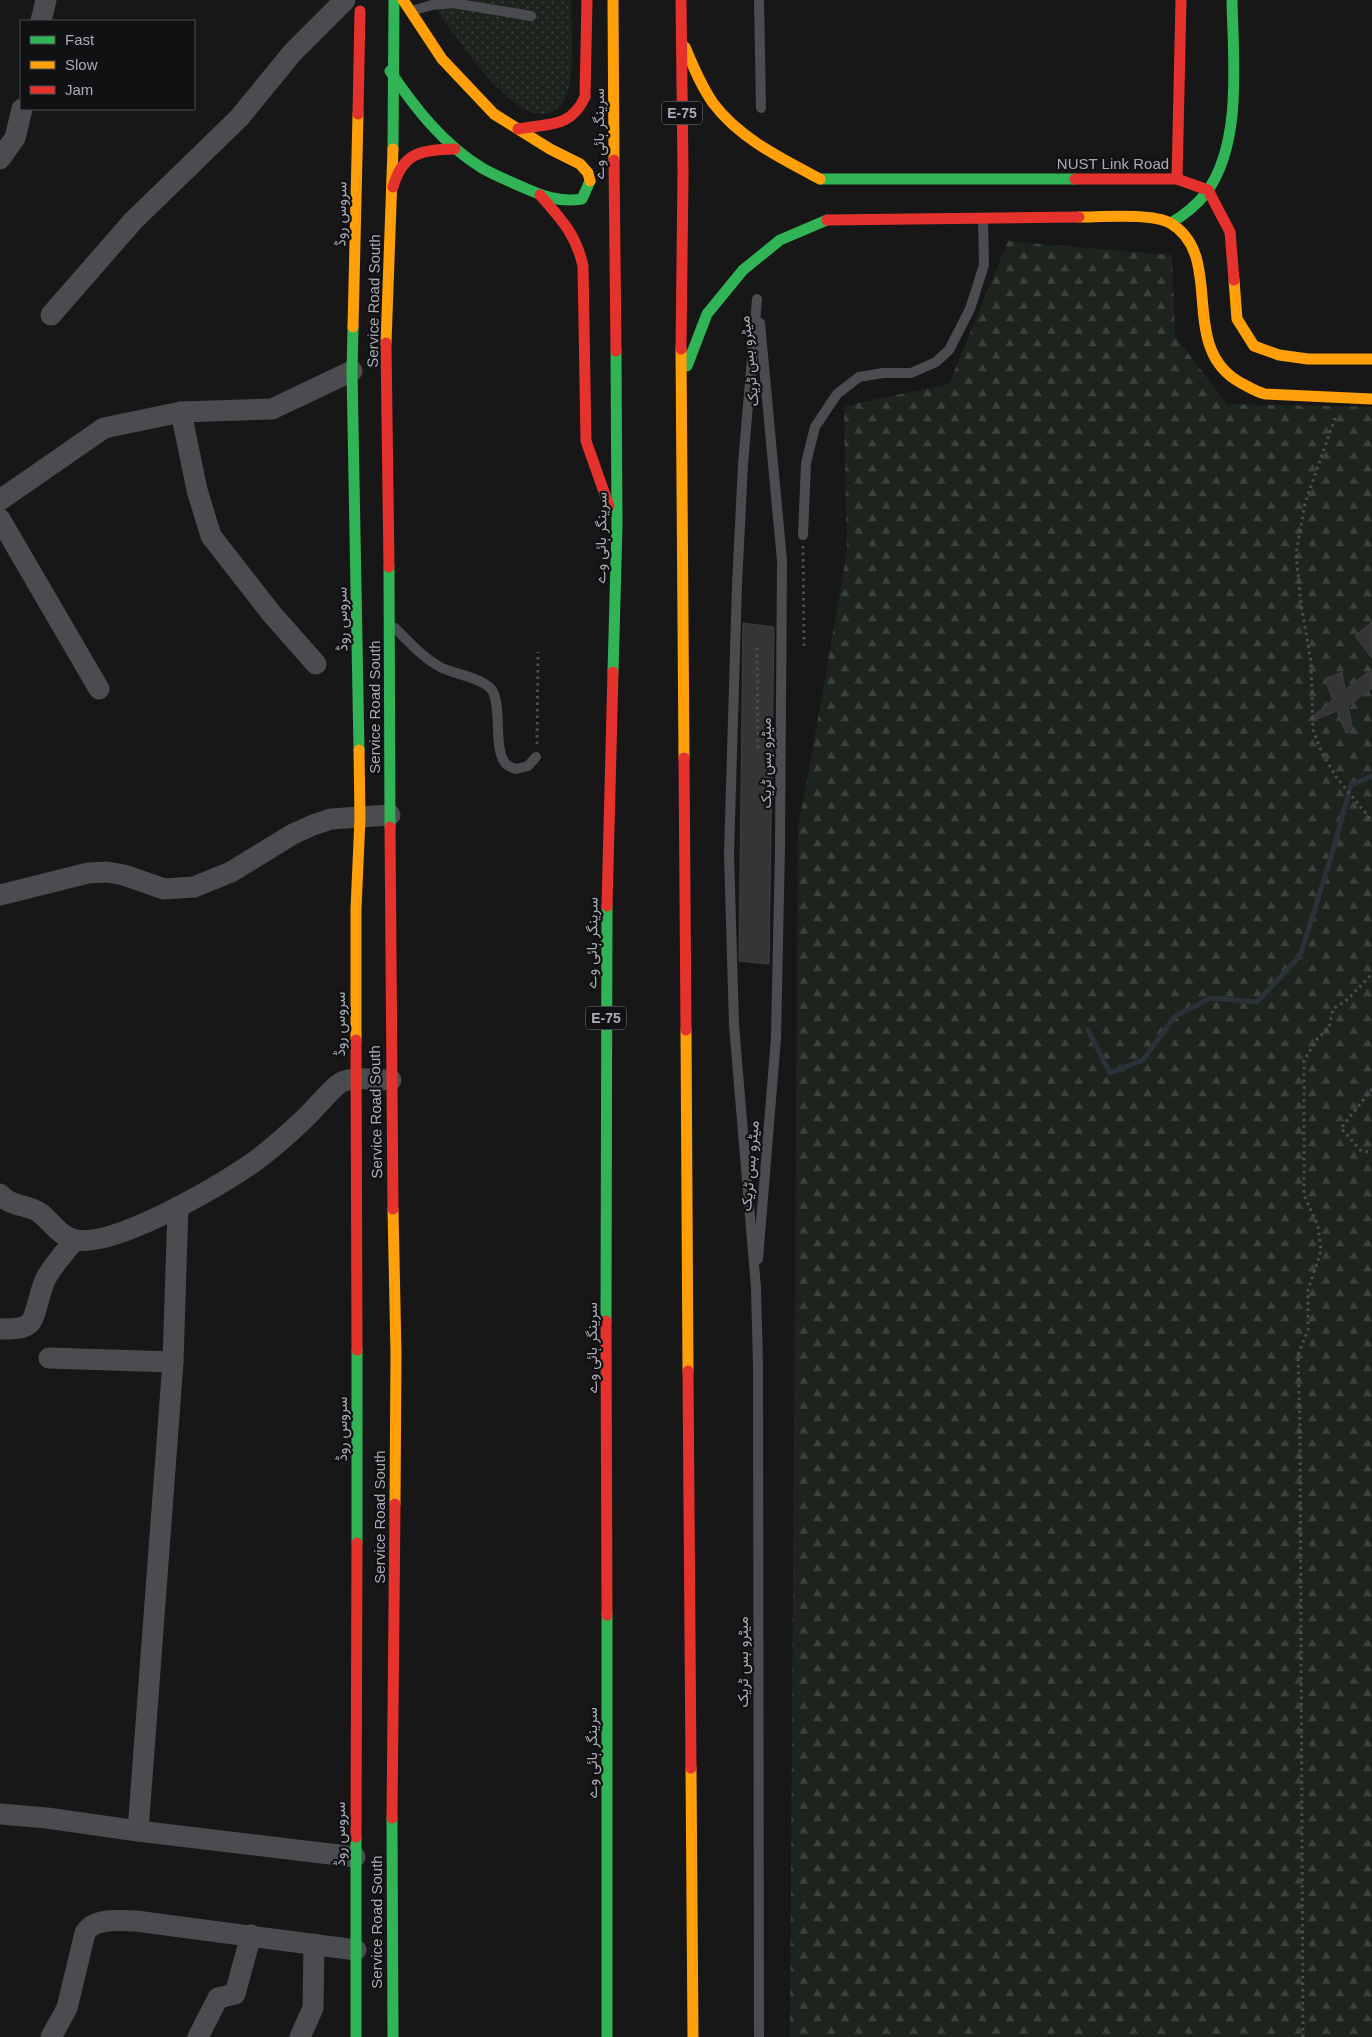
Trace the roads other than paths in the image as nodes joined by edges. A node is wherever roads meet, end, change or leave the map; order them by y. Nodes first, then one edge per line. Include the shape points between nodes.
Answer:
1 (46, 0) edge
2 (394, 0) edge
3 (402, 0) edge
4 (588, 0) edge
5 (613, 0) edge
6 (681, 0) edge
7 (759, 0) edge
8 (1181, 0) edge
9 (1232, 0) edge
10 (453, 2) edge
11 (355, 4) edge
12 (410, 11) junction
13 (530, 16) dead end
14 (41, 20) edge
15 (681, 37) junction
16 (372, 40) dead end
17 (383, 60) dead end
18 (394, 77) junction
19 (761, 108) dead end
20 (22, 110) edge
21 (518, 129) junction
22 (455, 149) junction
23 (0, 159) edge
24 (1177, 179) junction
25 (393, 186) junction
26 (1208, 190) junction
27 (540, 195) junction
28 (982, 218) junction
29 (1171, 224) junction
30 (52, 315) dead end
31 (1372, 359) edge
32 (352, 370) junction
33 (681, 381) junction
34 (1372, 398) edge
35 (181, 412) junction
36 (0, 500) edge
37 (0, 519) edge
38 (617, 526) junction
39 (803, 535) road end
40 (389, 623) junction
41 (316, 664) dead end
42 (99, 689) dead end
43 (536, 757) road end
44 (390, 816) junction
45 (360, 818) junction
46 (0, 895) edge
47 (355, 1079) junction
48 (391, 1080) junction
49 (0, 1194) edge
50 (178, 1207) junction
51 (75, 1240) junction
52 (756, 1288) junction
53 (0, 1329) edge
54 (49, 1358) dead end
55 (173, 1362) junction
56 (0, 1814) edge
57 (138, 1831) junction
58 (355, 1857) junction
59 (251, 1935) junction
60 (314, 1944) junction
61 (356, 1950) junction
62 (51, 2037) edge
63 (198, 2037) edge
64 (300, 2037) edge
65 (356, 2037) edge
66 (393, 2037) edge
67 (607, 2037) edge
68 (693, 2037) edge
69 (759, 2037) edge

1 - 14 street
2 - 18 main road, Service Road South
3 - 12 main road
4 - 21 main road via 582,106 565,122 555,126
5 - 38 main road, سرینگر ہائی وے / E-75
6 - 15 main road, E-75
7 - 19 lane
8 - 24 main road
9 - 26 main road via 1231,121 1220,165
10 - 12 lane
10 - 13 lane
11 - 16 main road
11 - 30 street via 293,52 239,118 133,221
11 - 32 main road, سروس روڈ
12 - 21 main road via 442,59 461,80 494,114
15 - 24 main road, NUST Link Road via 699,78 718,109 774,154 820,178
15 - 33 main road, E-75
17 - 18 main road
18 - 22 main road
18 - 25 main road, Service Road South
20 - 23 street via 15,138
21 - 27 main road via 580,164 588,173 590,183 582,199 573,202
22 - 25 main road via 417,154 400,165
22 - 27 main road via 482,168
24 - 26 main road, NUST Link Road
25 - 40 main road, Service Road South via 386,315
26 - 29 main road
26 - 31 main road via 1230,232 1237,319 1254,346 1279,355 1308,359
27 - 38 main road via 567,225 580,252 583,266 586,442
28 - 29 main road via 1125,217
28 - 33 main road via 827,220 780,240 743,270 707,314
28 - 39 lane via 984,265 970,309 949,350 936,362 912,373 859,377 837,394 815,427 806,462
29 - 34 main road via 1194,245 1205,333 1212,355 1223,372 1260,393
32 - 35 street via 272,409
32 - 45 main road, سروس روڈ
33 - 68 main road, E-75
35 - 36 street via 104,428
35 - 41 street via 197,490 211,536
37 - 42 street
38 - 67 main road, سرینگر ہائی وے / E-75 via 606,952
40 - 43 lane via 423,656 440,667 481,682 493,690 500,752 506,764 516,769 528,766
40 - 44 main road, Service Road South
44 - 45 street
44 - 48 main road, Service Road South via 386,982
45 - 46 street via 332,819 313,825 230,872 194,887 164,889 107,872 88,873
45 - 47 main road, سروس روڈ via 356,909 360,986
47 - 48 street
47 - 50 street via 340,1082 301,1122 246,1167
47 - 58 main road, سروس روڈ
48 - 66 main road, Service Road South via 396,1354
49 - 51 street via 8,1202 31,1207 59,1232
50 - 51 street via 108,1238
50 - 55 street
51 - 53 street via 46,1278 29,1324 22,1328
52 - 52 lane, میٹرو بس ٹریک via 734,1025 729,854 742,474 757,299 782,561 776,1038
52 - 69 lane, میٹرو بس ٹریک
54 - 55 street
55 - 57 street
56 - 57 street
57 - 58 street
58 - 61 main road, سروس روڈ
59 - 60 street
59 - 62 street via 136,1921 104,1922 91,1926 85,1934 67,2008
59 - 63 street via 235,1994 218,1998
60 - 61 street
60 - 64 street via 313,2008
61 - 65 main road, سروس روڈ

